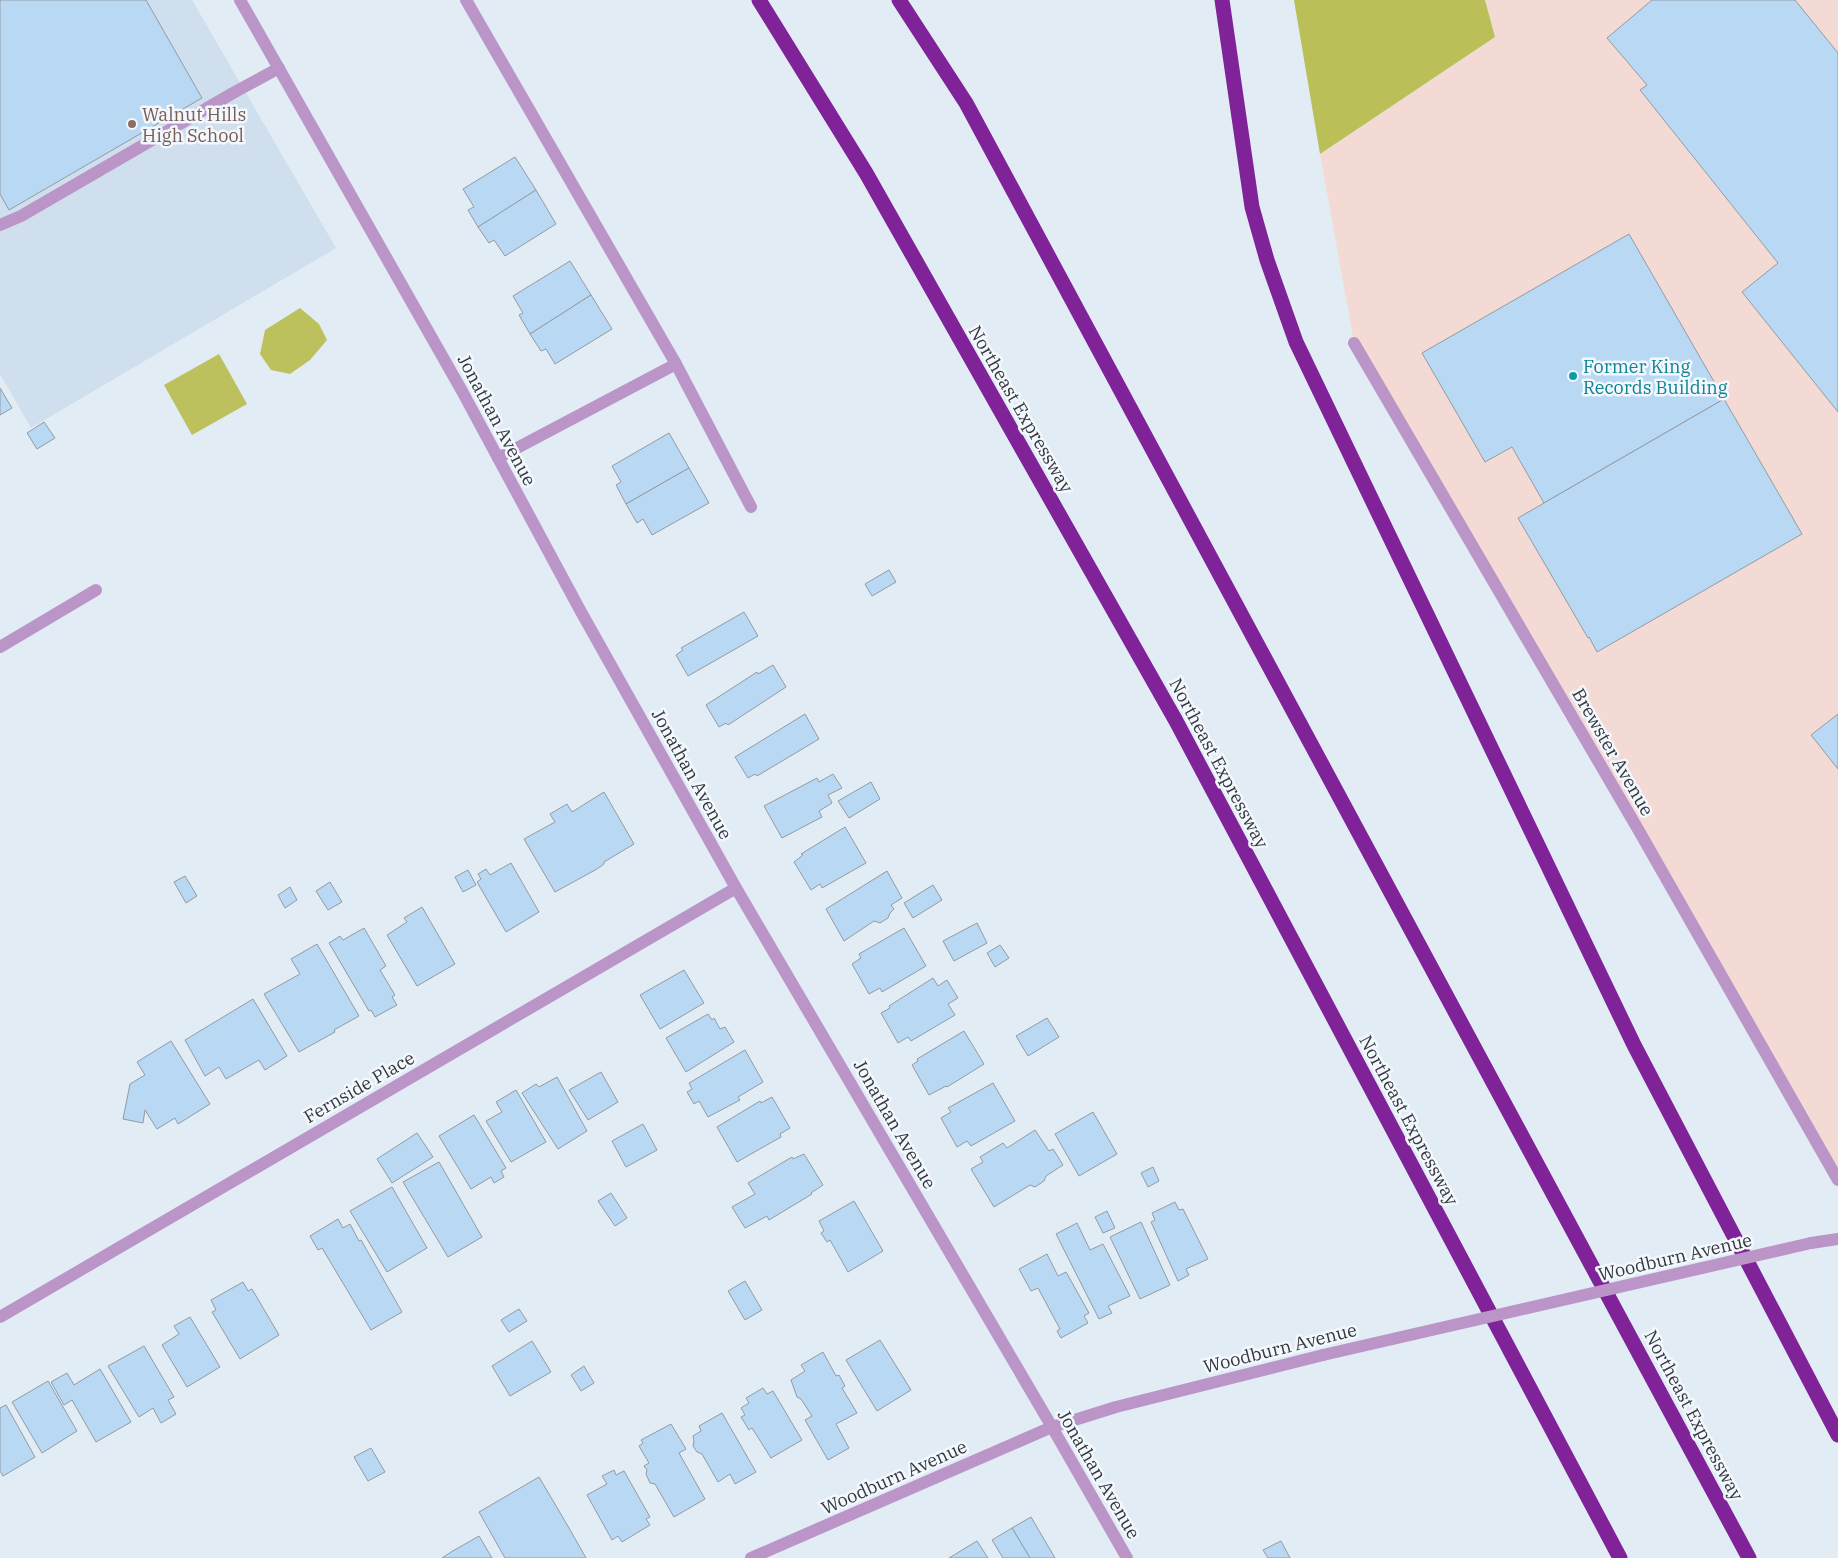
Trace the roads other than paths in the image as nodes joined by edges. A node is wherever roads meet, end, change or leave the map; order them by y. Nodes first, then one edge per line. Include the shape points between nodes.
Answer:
1 (240, 0) edge
2 (466, 0) edge
3 (759, 0) edge
4 (899, 0) edge
5 (1222, 0) edge
6 (279, 68) junction
7 (0, 225) edge
8 (1354, 343) dead end
9 (676, 364) junction
10 (498, 458) junction
11 (752, 506) dead end
12 (96, 590) dead end
13 (0, 647) edge
14 (736, 888) junction
15 (1838, 1180) edge
16 (1838, 1239) edge
17 (0, 1317) edge
18 (1052, 1426) junction
19 (1838, 1435) edge
20 (752, 1558) edge
21 (1127, 1558) edge
22 (1620, 1558) edge
23 (1749, 1558) edge

1 - 6 street, Jonathan Avenue
2 - 9 street
3 - 22 highway, Northeast Expressway via 866,173 1176,721
4 - 23 highway, Northeast Expressway via 966,103
5 - 19 highway via 1252,207 1296,342 1634,1045
6 - 7 street
6 - 10 street, Jonathan Avenue
8 - 15 street, Brewster Avenue
9 - 10 street
9 - 11 street
10 - 14 street, Jonathan Avenue
12 - 13 street
14 - 17 street, Fernside Place
14 - 18 street, Jonathan Avenue
16 - 18 street, Woodburn Avenue, bridge via 1322,1355
18 - 20 street, Woodburn Avenue
18 - 21 street, Jonathan Avenue

